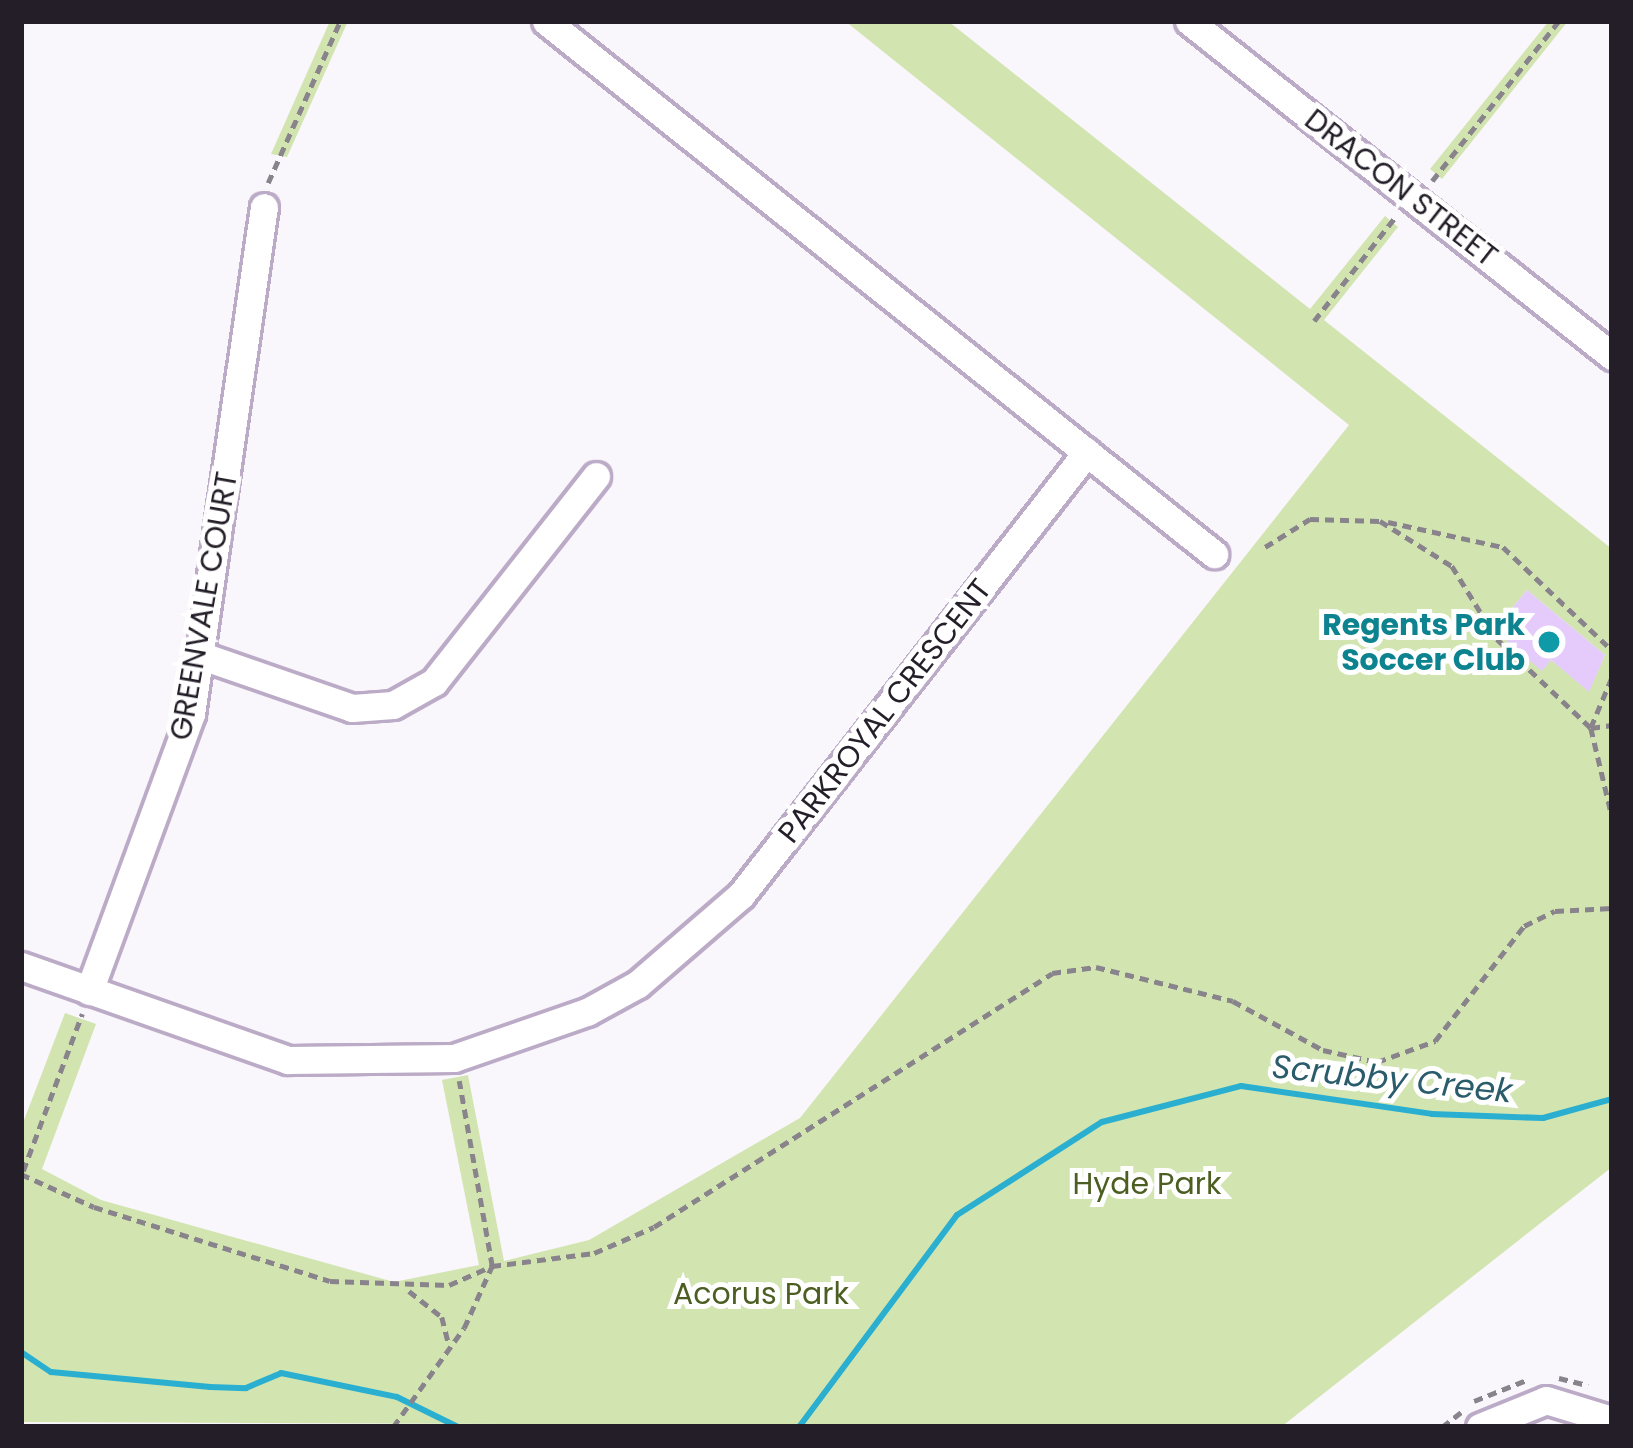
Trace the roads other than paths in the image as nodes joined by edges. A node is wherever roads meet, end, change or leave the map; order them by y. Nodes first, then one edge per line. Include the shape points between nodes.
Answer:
1 (546, 21) edge
2 (1189, 21) edge
3 (264, 207) road end
4 (1612, 356) edge
5 (1087, 452) junction
6 (596, 476) dead end
7 (1214, 554) dead end
8 (202, 656) junction
9 (21, 966) edge
10 (89, 991) junction
11 (1612, 1420) edge
12 (1480, 1427) edge

1 - 5 street
2 - 4 street, DRACON STREET
3 - 8 street, GREENVALE COURT
5 - 7 street
5 - 10 street, PARKROYAL CRESCENT via 741,895 694,940 586,1012 454,1058 288,1060
6 - 8 street via 434,682 393,705 352,708
8 - 10 street, GREENVALE COURT via 177,761
9 - 10 street, PARKROYAL CRESCENT
11 - 12 street via 1546,1400

